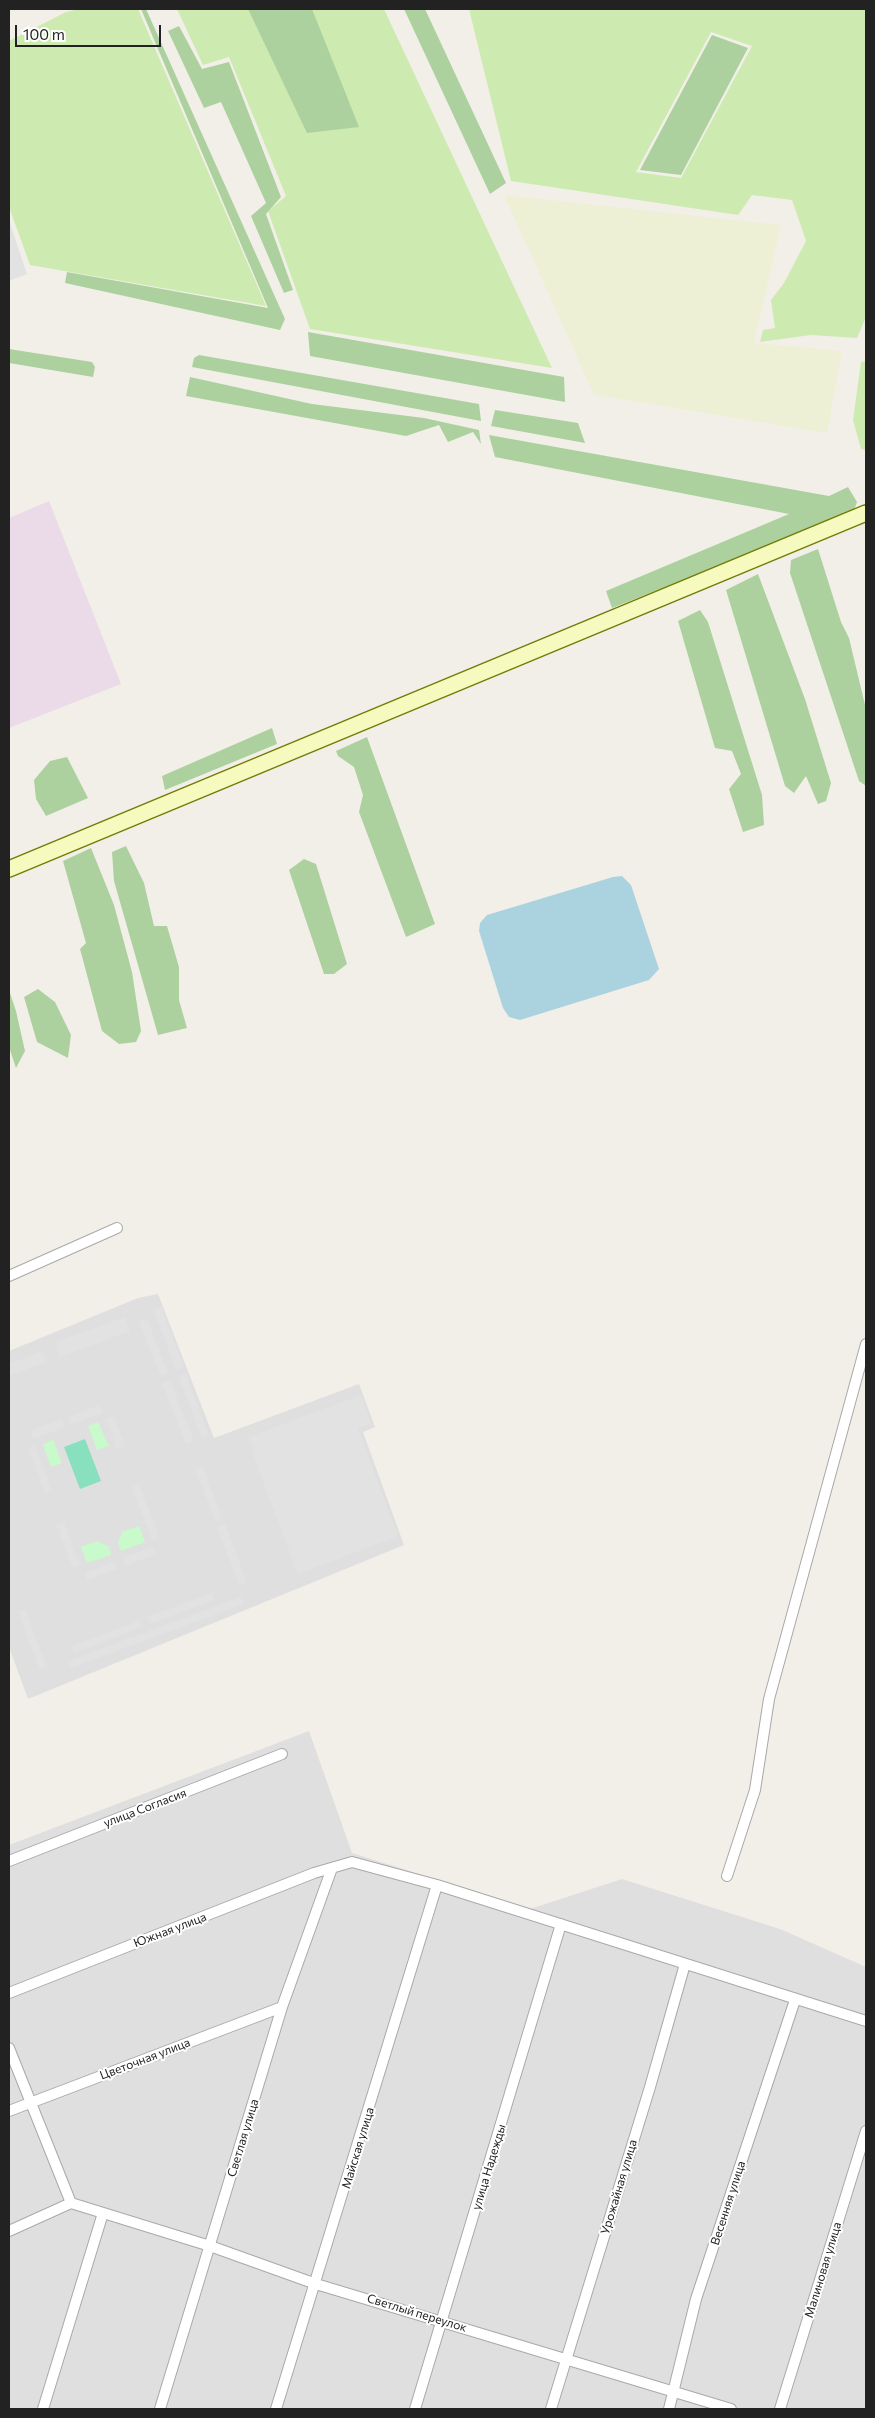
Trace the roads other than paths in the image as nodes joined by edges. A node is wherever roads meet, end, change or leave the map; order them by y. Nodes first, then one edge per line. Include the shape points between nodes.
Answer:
1 (866, 514) edge
2 (9, 869) edge
3 (117, 1228) dead end
4 (9, 1276) edge
5 (866, 1344) edge
6 (282, 1754) dead end
7 (9, 1861) edge
8 (332, 1868) junction
9 (727, 1876) dead end
10 (437, 1885) junction
11 (561, 1924) junction
12 (685, 1964) junction
13 (9, 1993) edge
14 (795, 2000) junction
15 (282, 2007) junction
16 (866, 2021) edge
17 (9, 2048) edge
18 (32, 2102) junction
19 (9, 2111) edge
20 (866, 2131) edge
21 (71, 2203) junction
22 (103, 2213) junction
23 (9, 2231) edge
24 (210, 2246) junction
25 (316, 2284) junction
26 (443, 2320) junction
27 (566, 2360) junction
28 (675, 2392) junction
29 (43, 2409) edge
30 (160, 2409) edge
31 (276, 2409) edge
32 (415, 2409) edge
33 (551, 2409) edge
34 (669, 2409) edge
35 (732, 2409) edge
36 (780, 2409) edge

1 - 2 main road
3 - 4 street
5 - 9 street via 768,1699 755,1790
6 - 7 street, улица Согласия
8 - 10 street, Южная улица via 352,1862
8 - 13 street, Южная улица
8 - 15 street, Светлая улица
10 - 11 street, Южная улица
10 - 25 street, Майская улица
11 - 12 street, Южная улица
11 - 26 street, улица Надежды
12 - 14 street, Южная улица
12 - 27 street, Урожайная улица
14 - 16 street, Южная улица
14 - 28 street, Весенняя улица via 696,2299
15 - 18 street, Цветочная улица
15 - 24 street, Светлая улица
17 - 18 street
18 - 19 street, Цветочная улица
18 - 21 street
20 - 36 street, Малиновая улица
21 - 22 street, Светлый переулок
21 - 23 street
22 - 24 street, Светлый переулок
22 - 29 street
24 - 25 street, Светлый переулок
24 - 30 street, Светлая улица
25 - 26 street, Светлый переулок
25 - 31 street, Майская улица
26 - 27 street, Светлый переулок
26 - 32 street, улица Надежды
27 - 28 street, Светлый переулок
27 - 33 street, Урожайная улица
28 - 34 street, Весенняя улица
28 - 35 street, Светлый переулок

